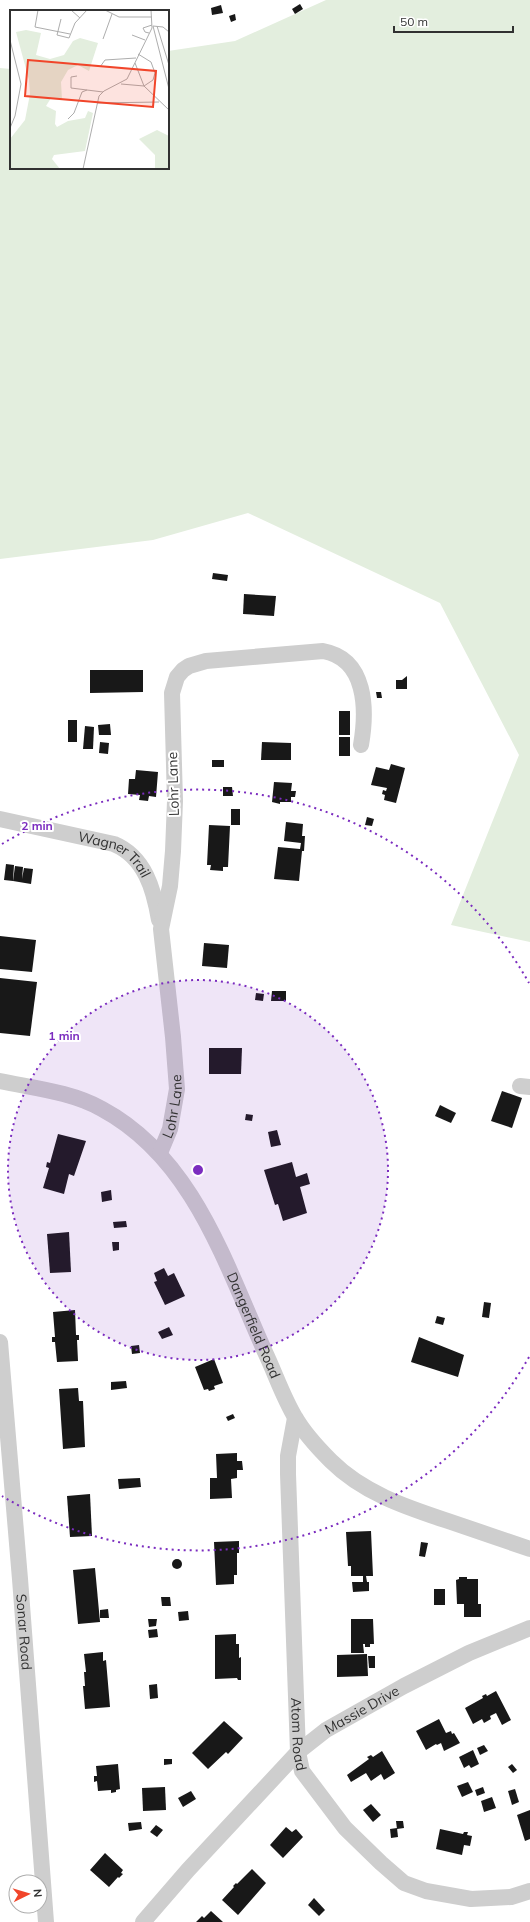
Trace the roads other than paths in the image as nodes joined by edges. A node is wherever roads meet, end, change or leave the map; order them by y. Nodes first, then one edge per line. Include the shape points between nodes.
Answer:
1 (361, 745) dead end
2 (0, 820) edge
3 (161, 930) junction
4 (0, 1081) edge
5 (160, 1153) junction
6 (0, 1342) edge
7 (295, 1418) junction
8 (530, 1549) edge
9 (530, 1628) edge
10 (298, 1752) junction
11 (530, 1891) edge
12 (46, 1922) edge
13 (143, 1922) edge

1 - 3 street, Lohr Lane via 365,710 363,696 352,669 335,653 323,651 217,659 183,670 177,677 172,693 175,801 173,851 170,886
2 - 3 street, Wagner Trail via 114,844 131,854 145,873 154,896
3 - 5 street, Lohr Lane via 177,1089 170,1129
4 - 5 street, Dangerfield Road via 77,1099 102,1109 126,1124
5 - 7 street, Dangerfield Road via 192,1196 217,1244
6 - 12 street, Sonar Road
7 - 8 street, Dangerfield Road via 332,1462 372,1491 404,1506
7 - 10 street, Atom Road via 288,1456 288,1474
9 - 10 street, Massie Drive via 469,1653 404,1686 333,1726
10 - 11 street, Atom Road via 302,1771 345,1828 404,1883 426,1891 471,1899 511,1897
10 - 13 street, Massie Drive

